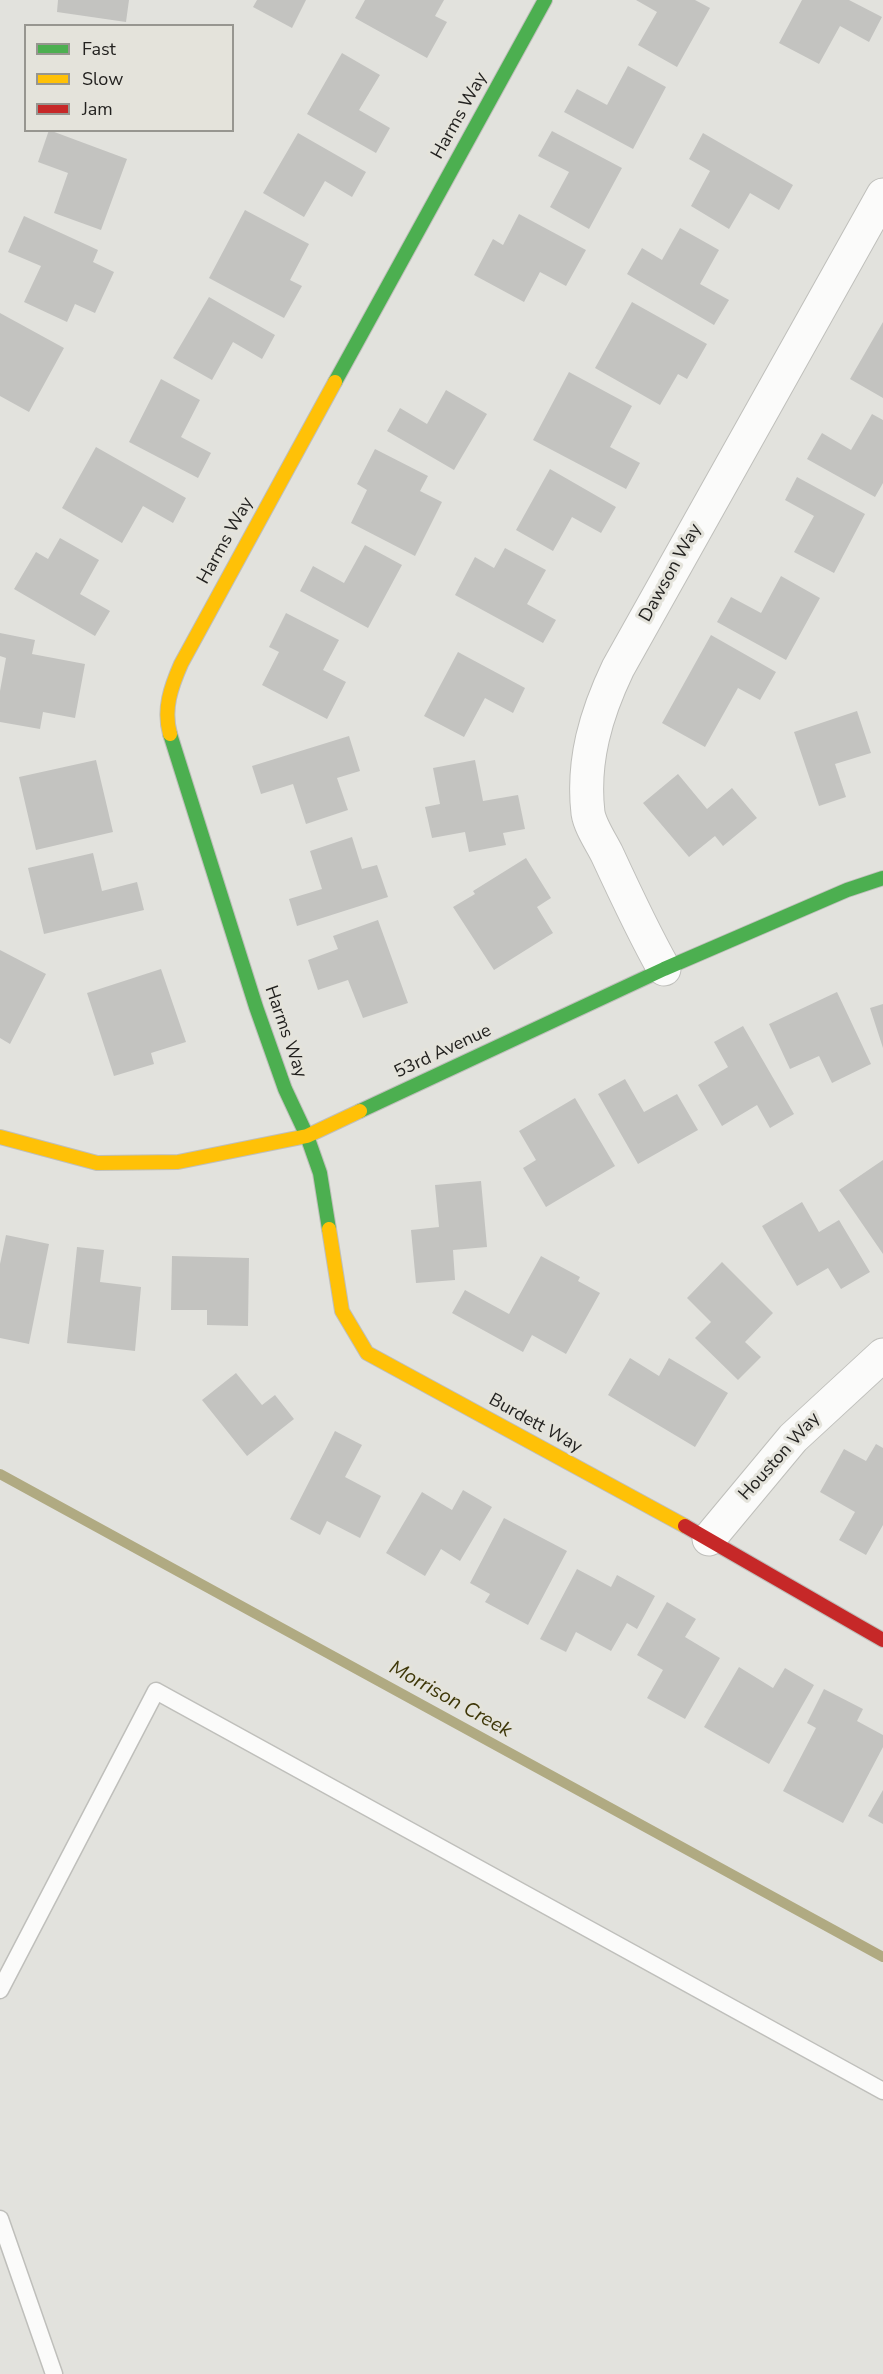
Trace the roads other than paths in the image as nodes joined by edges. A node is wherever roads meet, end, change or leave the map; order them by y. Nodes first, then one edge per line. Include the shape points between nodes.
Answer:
1 (545, 0) edge
2 (883, 195) edge
3 (883, 878) edge
4 (664, 969) junction
5 (0, 1137) edge
6 (307, 1137) junction
7 (883, 1355) edge
8 (709, 1539) junction
9 (883, 1640) edge
10 (0, 1990) edge
11 (883, 2091) edge
12 (0, 2219) edge
13 (54, 2374) edge

1 - 6 street, Harms Way via 196,632 167,701 166,720 256,1007
2 - 4 street, Dawson Way via 601,702 586,777 588,816
3 - 4 street, 53rd Avenue
4 - 6 street, 53rd Avenue
5 - 6 street, 53rd Avenue via 97,1163 137,1164 178,1161
6 - 8 street, Burdett Way via 320,1173 342,1311 367,1353
7 - 8 street, Houston Way via 793,1438
8 - 9 street, Burdett Way
10 - 11 lane via 156,1691
12 - 13 lane

